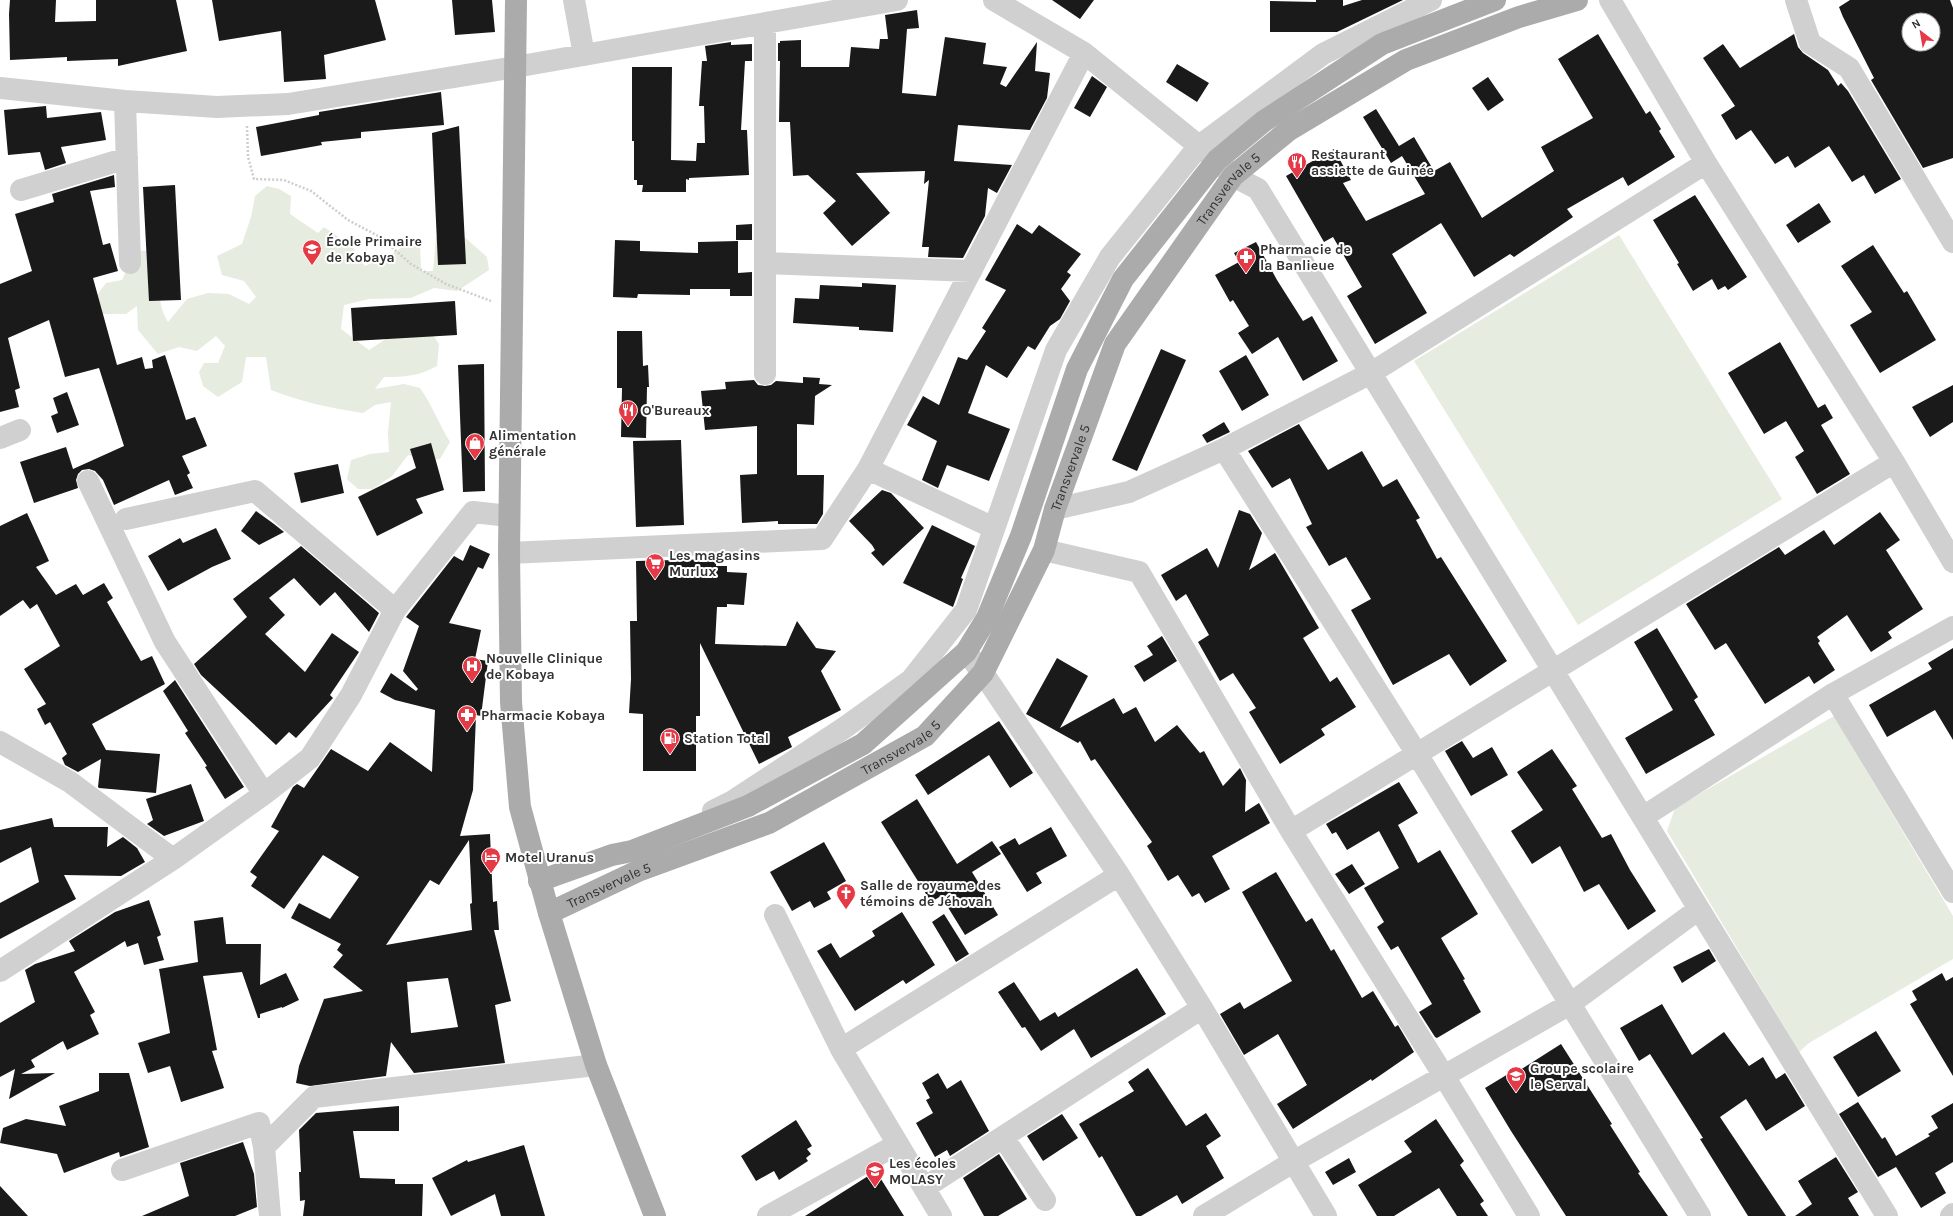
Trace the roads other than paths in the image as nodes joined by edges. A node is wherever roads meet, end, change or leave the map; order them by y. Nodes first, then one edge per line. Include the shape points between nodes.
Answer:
1 (516, 0) edge
2 (574, 0) edge
3 (897, 0) edge
4 (994, 0) edge
5 (1431, 0) edge
6 (1495, 0) edge
7 (1577, 0) edge
8 (1610, 0) edge
9 (1796, 0) edge
10 (765, 23) junction
11 (1084, 52) junction
12 (584, 55) junction
13 (515, 67) junction
14 (0, 88) edge
15 (125, 101) junction
16 (1199, 146) junction
17 (127, 158) junction
18 (1217, 160) junction
19 (1706, 162) junction
20 (1233, 176) junction
21 (21, 190) dead end
22 (1953, 242) edge
23 (130, 263) dead end
24 (765, 263) junction
25 (971, 271) junction
26 (1371, 373) junction
27 (765, 374) dead end
28 (20, 430) dead end
29 (0, 438) edge
30 (1224, 449) junction
31 (1894, 462) junction
32 (868, 469) junction
33 (88, 481) dead end
34 (1055, 508) junction
35 (509, 516) junction
36 (126, 519) dead end
37 (994, 528) junction
38 (1044, 550) junction
39 (509, 553) junction
40 (1953, 562) edge
41 (395, 610) junction
42 (1953, 627) edge
43 (966, 652) junction
44 (1554, 670) junction
45 (983, 674) junction
46 (1833, 694) junction
47 (0, 742) edge
48 (1417, 754) junction
49 (264, 794) junction
50 (1644, 817) junction
51 (1291, 831) junction
52 (632, 851) junction
53 (173, 859) junction
54 (1119, 875) junction
55 (539, 880) junction
56 (1953, 892) edge
57 (1699, 909) junction
58 (549, 913) junction
59 (775, 915) dead end
60 (0, 970) edge
61 (1570, 1004) junction
62 (1202, 1008) junction
63 (841, 1049) junction
64 (596, 1065) junction
65 (1444, 1076) junction
66 (1003, 1137) junction
67 (898, 1144) junction
68 (264, 1147) junction
69 (1293, 1162) junction
70 (122, 1170) dead end
71 (924, 1188) junction
72 (1045, 1200) dead end
73 (270, 1216) edge
74 (655, 1216) edge
75 (768, 1216) edge
76 (941, 1216) edge
77 (1204, 1216) edge
78 (1326, 1216) edge
79 (1529, 1216) edge
80 (1700, 1216) edge
81 (1887, 1216) edge

1 - 13 main road
2 - 12 street
3 - 10 street
4 - 11 street
5 - 16 street, Transvervale 5 via 1323,54
6 - 18 main road, Transvervale 5 via 1382,44 1264,121
7 - 20 main road, Transvervale 5 via 1519,17 1406,60 1289,130
8 - 19 street
9 - 22 street via 1810,43 1850,68
10 - 12 street
10 - 24 street
11 - 16 street
11 - 25 street
12 - 13 street
13 - 15 street via 288,104 217,106
13 - 35 main road
14 - 15 street
15 - 17 street
16 - 18 street
16 - 37 street, Transvervale 5 via 1110,257 1056,350
17 - 21 street
17 - 23 street
18 - 20 street
18 - 43 main road, Transvervale 5 via 1123,279 1077,369 1021,536 987,618
19 - 26 street
19 - 31 street
20 - 26 street via 1258,189
20 - 34 main road, Transvervale 5 via 1115,344
24 - 25 street
24 - 27 street
25 - 32 street
26 - 30 street
26 - 44 street
28 - 29 street
30 - 34 street via 1129,492
30 - 48 street
31 - 40 street
31 - 44 street
32 - 37 street
32 - 39 street via 822,539
33 - 49 street via 166,642
34 - 38 main road, Transvervale 5
35 - 39 main road
35 - 41 street via 473,512
36 - 41 street via 255,491
37 - 52 street, Transvervale 5 via 966,610 911,680 844,728 733,801
38 - 45 main road, Transvervale 5
38 - 51 street via 1139,572
39 - 55 main road via 511,702 519,800
41 - 49 street via 351,695 310,758
42 - 46 street
43 - 45 street
43 - 52 main road, Transvervale 5 via 863,744 748,806
44 - 48 street
44 - 50 street
45 - 54 street
45 - 58 main road, Transvervale 5 via 924,736 769,823 638,872
46 - 50 street
46 - 56 street
47 - 53 street via 70,782
48 - 51 street
48 - 61 street
49 - 53 street
50 - 57 street
51 - 65 street
52 - 55 main road, Transvervale 5 via 612,855
53 - 60 street
54 - 62 street
54 - 63 street
55 - 58 main road
57 - 61 street
57 - 81 street
58 - 64 main road
59 - 63 street
61 - 65 street
61 - 80 street
62 - 66 street
62 - 69 street
63 - 67 street
64 - 68 street via 314,1097
64 - 74 main road
65 - 69 street
65 - 79 street
66 - 71 street
66 - 72 street
67 - 71 street
67 - 75 street
68 - 70 street via 259,1123
68 - 73 street
69 - 77 street
69 - 78 street
71 - 76 street

